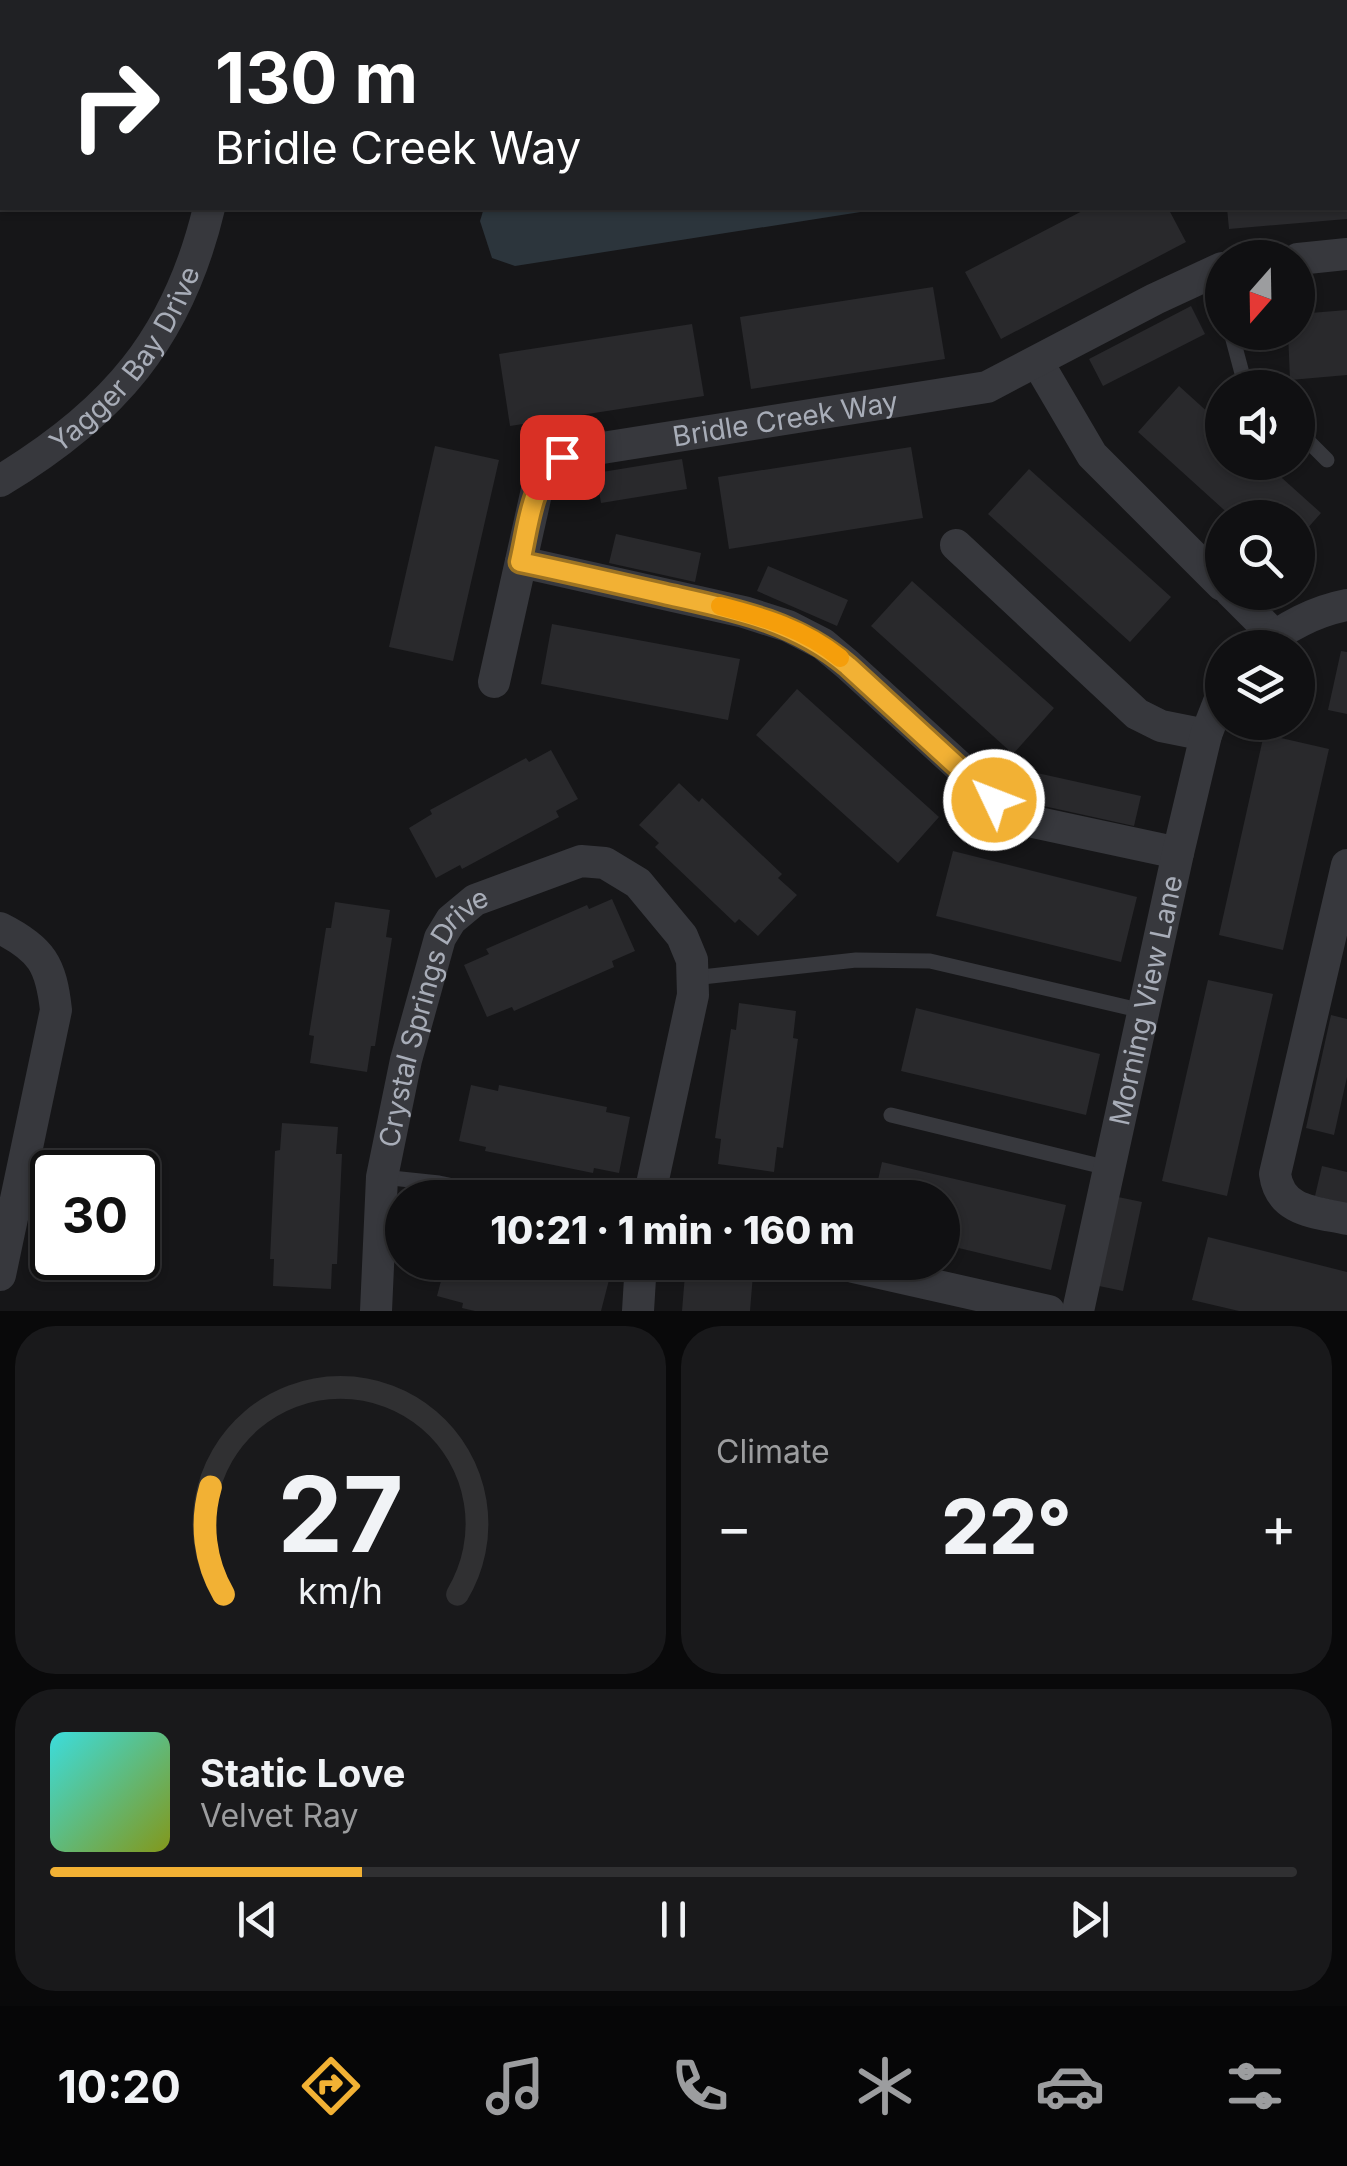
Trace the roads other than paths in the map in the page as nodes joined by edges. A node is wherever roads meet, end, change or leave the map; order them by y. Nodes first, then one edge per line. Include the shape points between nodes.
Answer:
1 (208, 210) edge
2 (1347, 254) edge
3 (1315, 257) edge
4 (1205, 284) edge
5 (1038, 362) junction
6 (1315, 448) edge
7 (1327, 460) dead end
8 (0, 481) edge
9 (956, 545) dead end
10 (520, 562) junction
11 (1205, 567) edge
12 (1347, 606) edge
13 (1244, 610) edge
14 (1259, 630) edge
15 (1287, 630) edge
16 (494, 682) dead end
17 (1205, 735) edge
18 (1205, 739) edge
19 (1178, 853) junction
20 (1347, 865) edge
21 (0, 928) edge
22 (692, 978) junction
23 (1142, 1010) junction
24 (890, 1115) dead end
25 (1108, 1168) junction
26 (382, 1177) junction
27 (410, 1180) edge
28 (653, 1180) edge
29 (1347, 1218) edge
30 (0, 1276) edge
31 (640, 1280) edge
32 (891, 1280) edge
33 (961, 1302) edge
34 (376, 1311) edge
35 (638, 1311) edge
36 (1050, 1311) edge
37 (1078, 1311) edge

1 - 8 street, Yagger Bay Drive via 184,285 154,343 114,396
2 - 3 street
4 - 5 street, Bridle Creek Way via 1155,299
5 - 10 street, Bridle Creek Way via 988,387 562,457 538,485
5 - 11 street via 1092,456
6 - 7 lane
9 - 17 street via 1137,714
10 - 16 street, Bridle Creek Way
10 - 19 street via 788,626 823,644 1009,812
12 - 15 street via 1326,609
13 - 14 street
18 - 19 street, Morning View Lane
19 - 23 street, Morning View Lane
20 - 29 street via 1275,1174 1281,1192 1298,1208
21 - 30 street via 45,962 56,1010
22 - 23 lane via 856,960 930,961
22 - 26 street, Crystal Springs Drive via 682,936 638,883 606,862 581,861 475,900 440,938
22 - 28 street
23 - 25 street, Morning View Lane
24 - 25 lane
25 - 37 street, Morning View Lane
26 - 27 lane
26 - 34 street, Crystal Springs Drive
31 - 35 street
32 - 33 street
33 - 36 street

